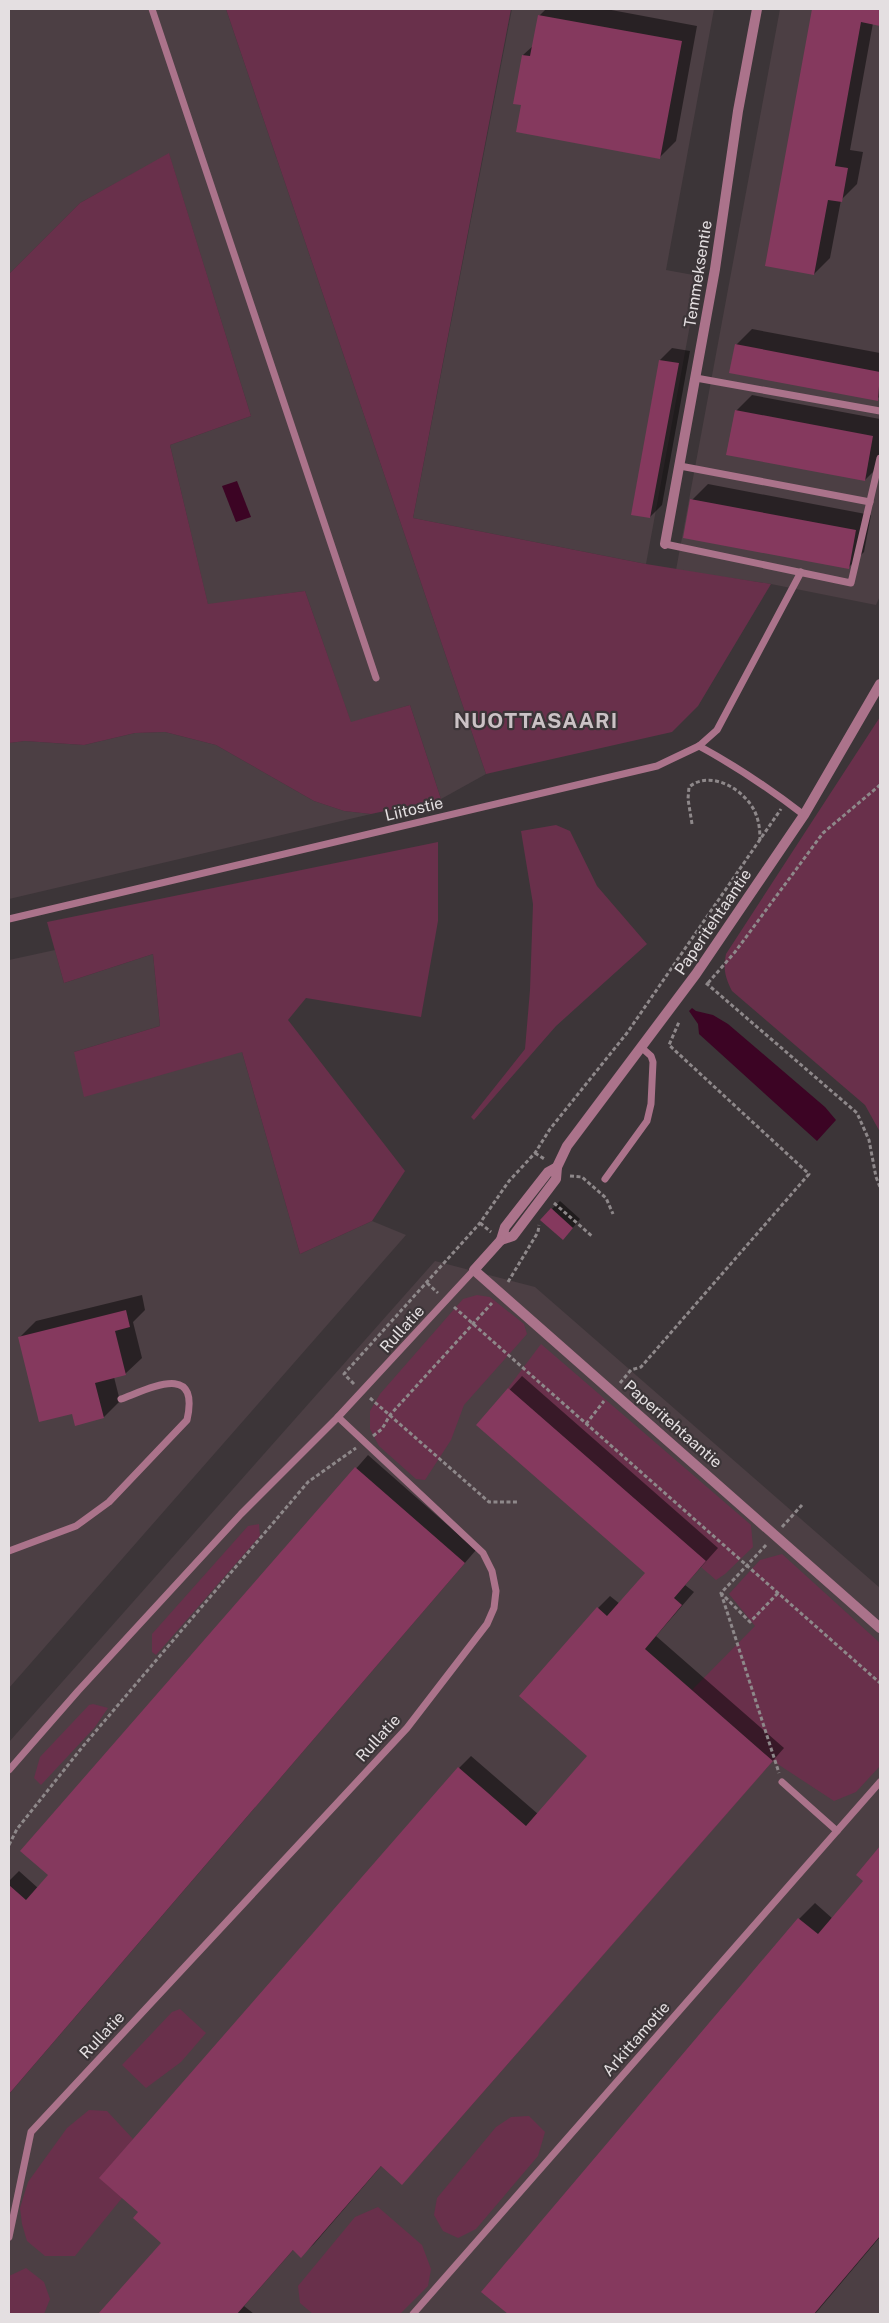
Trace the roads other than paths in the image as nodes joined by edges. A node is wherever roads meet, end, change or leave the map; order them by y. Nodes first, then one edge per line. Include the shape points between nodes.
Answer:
1 (152, 9) edge
2 (756, 9) edge
3 (696, 378) junction
4 (880, 411) edge
5 (880, 458) edge
6 (680, 466) junction
7 (870, 502) junction
8 (665, 544) joint
9 (800, 572) junction
10 (376, 678) dead end
11 (880, 684) edge
12 (699, 746) junction
13 (804, 815) junction
14 (9, 919) edge
15 (642, 1048) junction
16 (605, 1179) dead end
17 (474, 1270) junction
18 (122, 1399) dead end
19 (338, 1418) junction
20 (9, 1551) edge
21 (880, 1628) edge
22 (9, 1770) edge
23 (782, 1782) road end
24 (880, 1782) edge
25 (837, 1831) junction
26 (9, 2237) edge
27 (413, 2314) edge

1 - 10 lane
2 - 3 street, Temmeksentie
3 - 4 lane
3 - 6 street, Temmeksentie
5 - 7 lane
6 - 7 lane
6 - 8 street, Temmeksentie
7 - 9 lane via 851,583
8 - 9 lane
9 - 12 lane, Liitostie via 717,730
11 - 13 street, Paperitehtaantie
12 - 13 lane via 775,792
12 - 14 lane, Liitostie via 658,766
13 - 15 street, Paperitehtaantie
15 - 16 lane via 653,1062 647,1121
15 - 17 street, Paperitehtaantie via 567,1146 557,1167 556,1178 532,1213 513,1236 501,1240
17 - 19 lane, Rullatie
17 - 21 street, Paperitehtaantie
18 - 20 lane via 166,1382 185,1389 191,1403 187,1420 109,1502 76,1526
19 - 22 lane via 241,1514
19 - 26 lane, Rullatie via 482,1553 492,1570 496,1586 491,1617 407,1728 31,2132
23 - 25 lane
24 - 25 lane, Arkittamotie
25 - 27 lane, Arkittamotie

